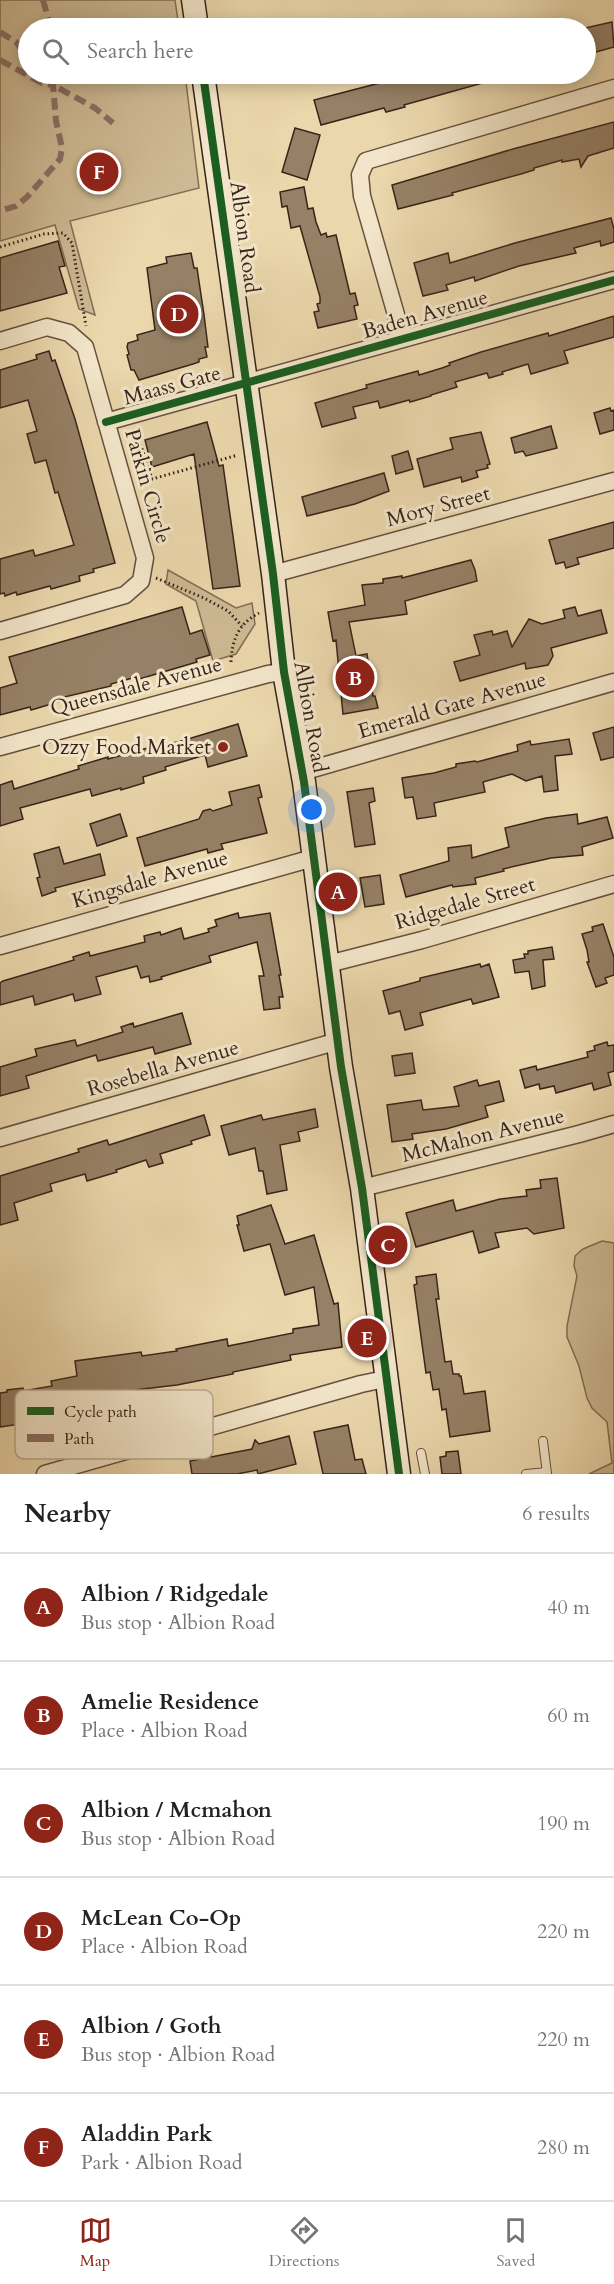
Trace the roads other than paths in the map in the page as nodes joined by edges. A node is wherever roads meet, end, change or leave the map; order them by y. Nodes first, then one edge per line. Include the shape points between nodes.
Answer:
1 (193, 0) edge
2 (196, 18) edge
3 (204, 84) edge
4 (614, 88) edge
5 (614, 280) edge
6 (403, 339) junction
7 (0, 341) edge
8 (247, 384) junction
9 (106, 422) junction
10 (614, 481) edge
11 (273, 574) junction
12 (0, 631) edge
13 (284, 672) junction
14 (614, 682) edge
15 (0, 747) edge
16 (302, 772) junction
17 (314, 858) junction
18 (614, 884) edge
19 (0, 946) edge
20 (328, 964) junction
21 (338, 1041) junction
22 (614, 1124) edge
23 (0, 1138) edge
24 (362, 1188) junction
25 (386, 1379) junction
26 (213, 1426) edge
27 (543, 1441) dead end
28 (421, 1453) dead end
29 (98, 1459) edge
30 (547, 1473) edge
31 (45, 1474) edge
32 (399, 1474) edge
33 (425, 1474) edge
34 (526, 1474) edge

1 - 2 street
3 - 8 street, Albion Road
4 - 6 street via 366,161 360,175 362,196
5 - 6 street, Baden Avenue
6 - 8 street, Baden Avenue
7 - 9 street, Parkin Circle via 47,327 69,333 85,347
8 - 9 street, Maass Gate
8 - 11 street, Albion Road
9 - 12 street, Parkin Circle via 145,558 141,581 125,595
10 - 11 street, Mory Street
11 - 13 street, Albion Road
13 - 15 street, Queensdale Avenue
13 - 16 street, Albion Road
14 - 16 street, Emerald Gate Avenue
16 - 17 street, Albion Road
17 - 19 street, Kingsdale Avenue
17 - 20 street, Albion Road
18 - 20 street, Ridgedale Street
20 - 21 street, Albion Road
21 - 23 street, Rosebella Avenue
21 - 24 street, Albion Road
22 - 24 street, McMahon Avenue
24 - 25 street, Albion Road
25 - 26 street
25 - 32 street, Albion Road
27 - 30 lane
28 - 33 lane
29 - 31 street
30 - 34 lane

